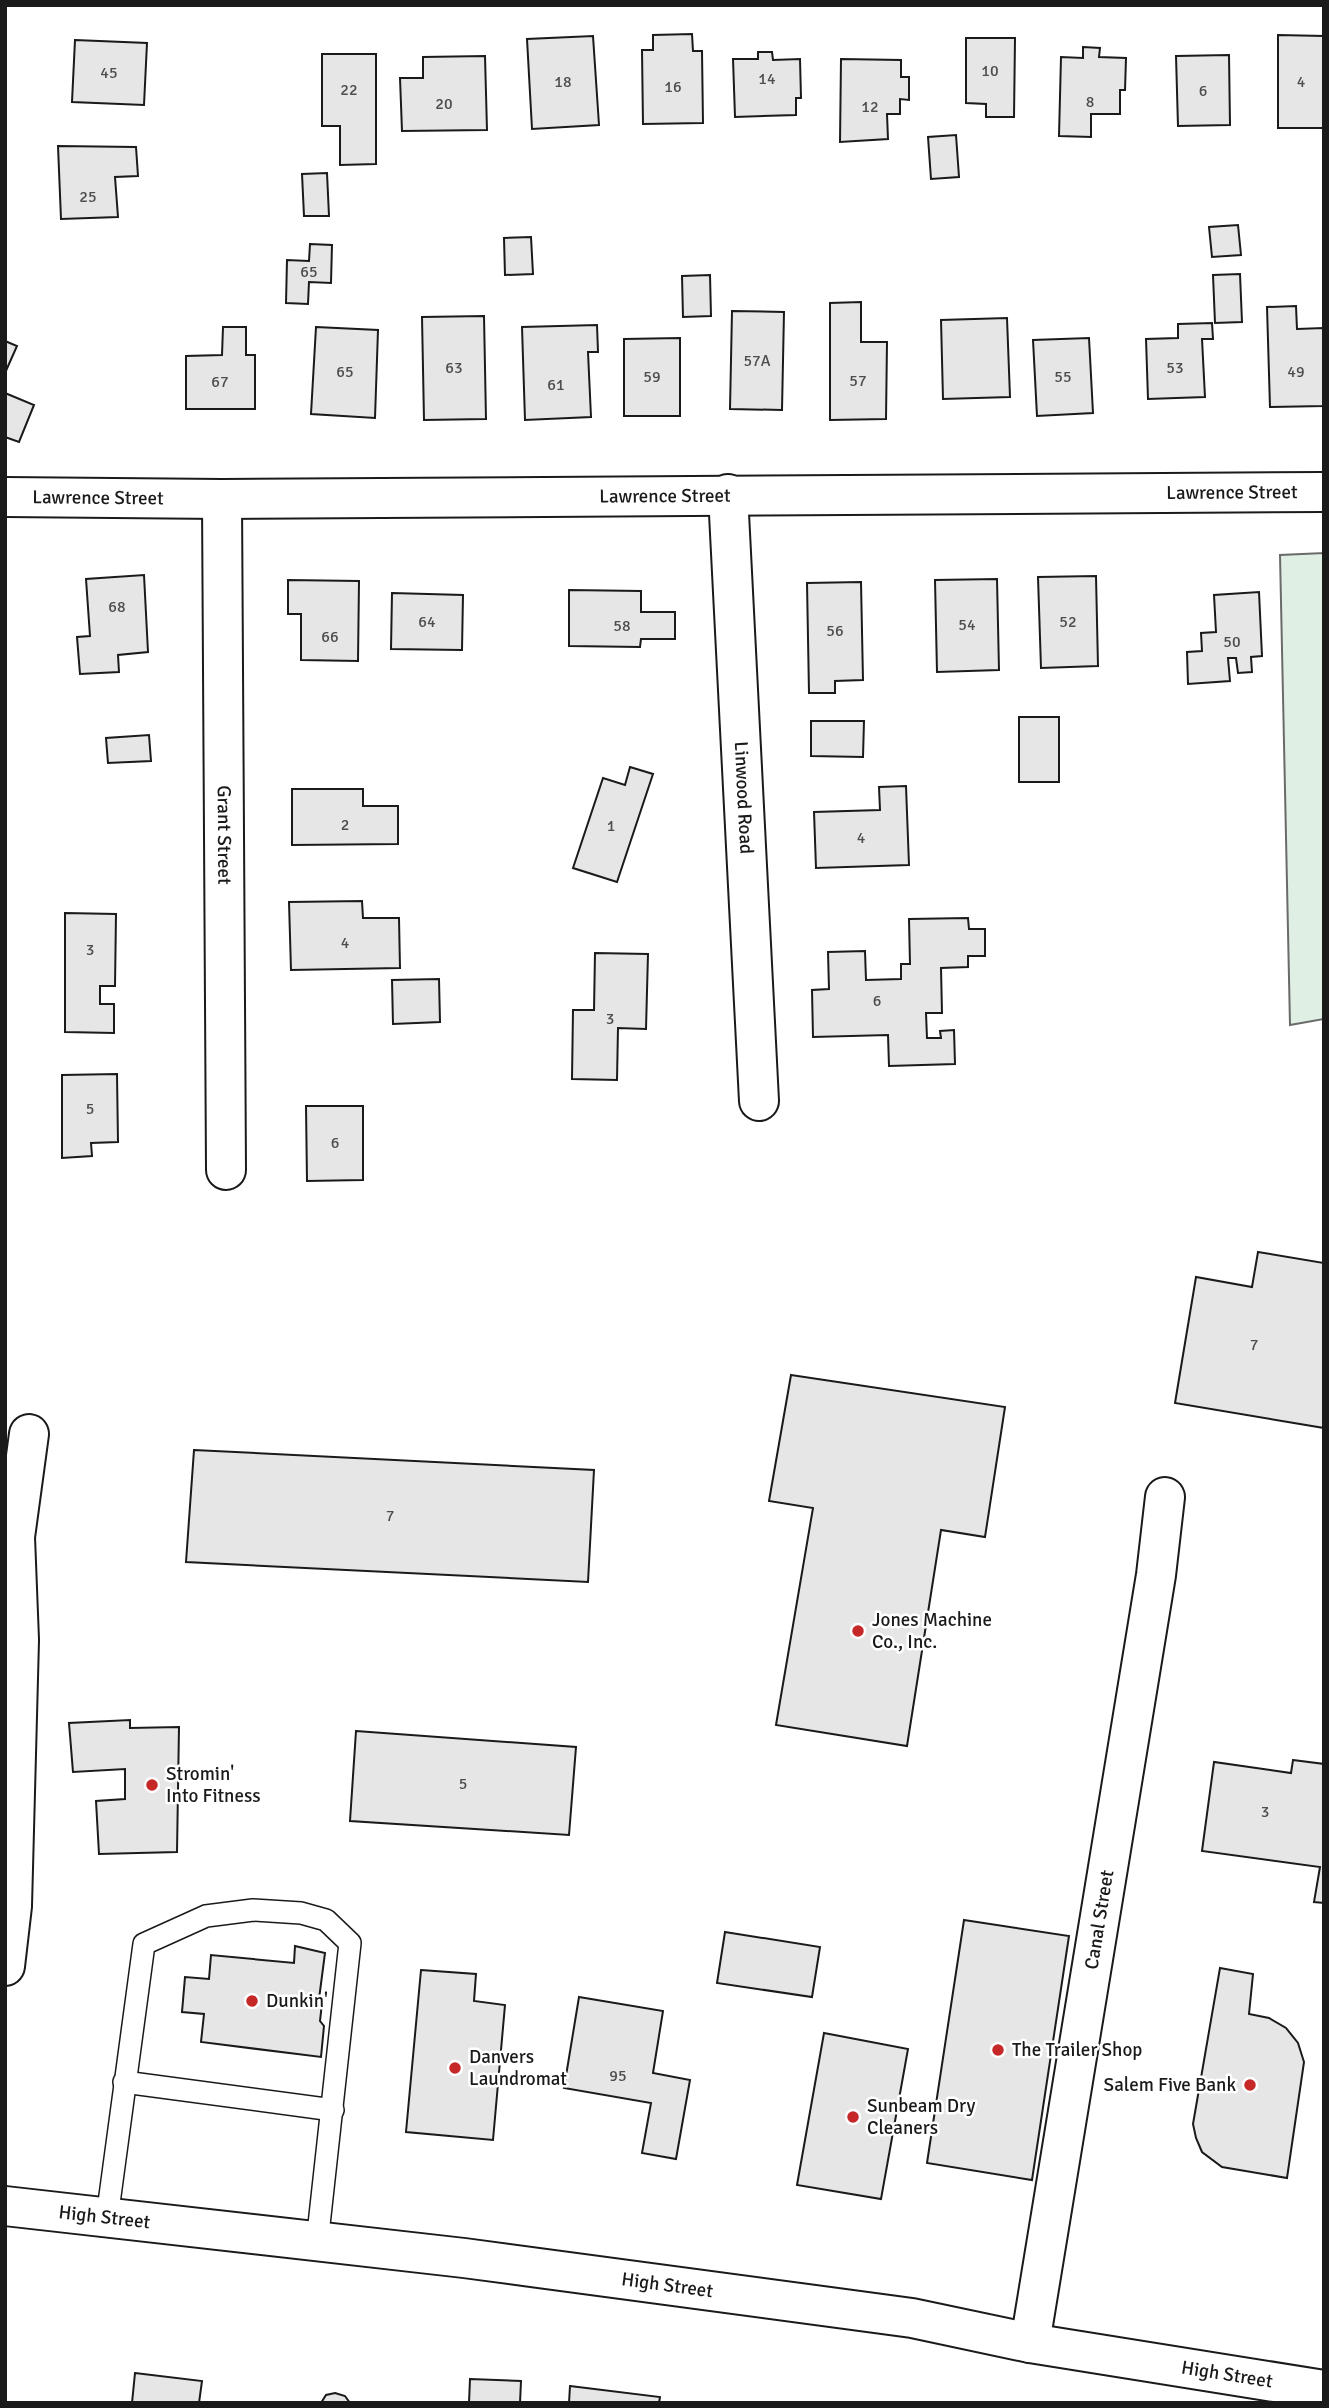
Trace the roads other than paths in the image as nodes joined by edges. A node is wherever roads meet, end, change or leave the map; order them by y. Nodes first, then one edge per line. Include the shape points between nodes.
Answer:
1 (1324, 492) edge
2 (728, 494) junction
3 (5, 497) edge
4 (222, 499) junction
5 (759, 1101) dead end
6 (226, 1170) dead end
7 (29, 1434) dead end
8 (1165, 1497) dead end
9 (5, 1966) edge
10 (124, 2082) junction
11 (333, 2110) junction
12 (5, 2206) edge
13 (107, 2218) junction
14 (317, 2243) junction
15 (1030, 2343) junction
16 (1306, 2393) edge

1 - 2 street, Lawrence Street
2 - 4 street, Lawrence Street
2 - 5 street, Linwood Road
3 - 4 street, Lawrence Street
4 - 6 street, Grant Street
7 - 9 street via 15,1537 19,1640 12,1906
8 - 15 street, Canal Street
10 - 11 lane
10 - 11 lane via 144,1944 206,1916 253,1910 301,1913 326,1920 350,1943
10 - 13 lane
11 - 14 lane
12 - 13 street, High Street
13 - 14 street, High Street
14 - 15 street, High Street via 464,2258 912,2319
15 - 16 street, High Street

